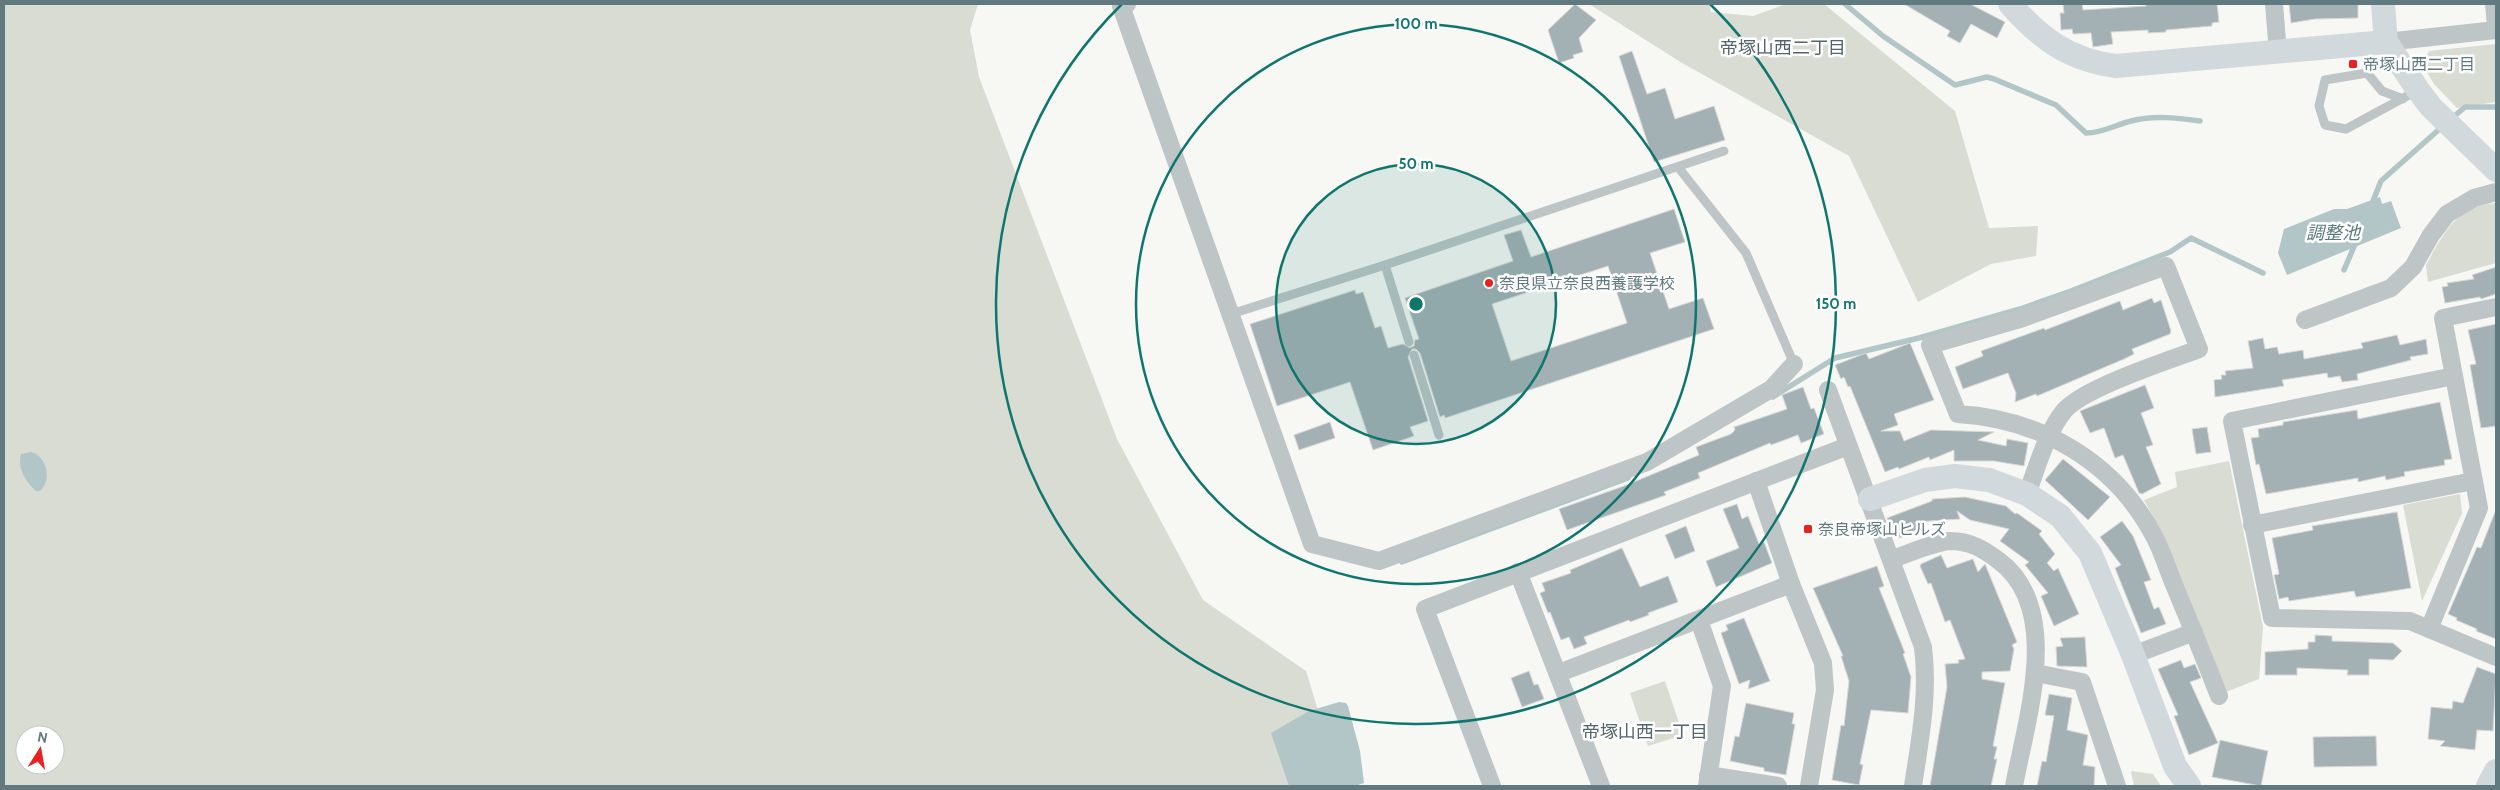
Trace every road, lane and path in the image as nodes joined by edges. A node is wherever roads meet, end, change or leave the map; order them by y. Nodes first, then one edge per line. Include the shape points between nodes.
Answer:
1 (1127, 4) edge
2 (2010, 4) edge
3 (2274, 4) edge
4 (2382, 4) edge
5 (2494, 4) edge
6 (2496, 26) edge
7 (2496, 30) edge
8 (2386, 42) junction
9 (2278, 54) junction
10 (2411, 94) junction
11 (1724, 151) dead end
12 (1678, 167) junction
13 (2496, 170) edge
14 (2496, 192) edge
15 (1385, 265) junction
16 (2496, 308) edge
17 (1232, 314) junction
18 (2305, 320) dead end
19 (1409, 342) dead end
20 (1414, 356) dead end
21 (1794, 364) joint
22 (2454, 376) junction
23 (1828, 390) dead end
24 (1439, 435) dead end
25 (2050, 437) junction
26 (1848, 446) junction
27 (1756, 481) junction
28 (2473, 481) junction
29 (2027, 494) junction
30 (1870, 499) junction
31 (2252, 525) junction
32 (1892, 559) junction
33 (1518, 572) junction
34 (1791, 584) junction
35 (1699, 620) junction
36 (2429, 629) junction
37 (2194, 632) junction
38 (2133, 655) junction
39 (2496, 657) edge
40 (1559, 673) junction
41 (2035, 673) junction
42 (2219, 696) dead end
43 (2496, 771) edge
44 (1708, 781) edge
45 (1492, 786) edge
46 (1601, 786) edge
47 (1778, 786) edge
48 (1809, 786) edge
49 (1912, 786) edge
50 (2014, 786) edge
51 (2117, 786) edge
52 (2189, 786) edge
53 (2488, 786) edge

1 - 17 street via 1121,6
2 - 9 street via 2030,26 2061,50 2092,63 2141,66
3 - 9 street
4 - 8 street
5 - 6 street
7 - 8 street
8 - 9 street
8 - 10 street
10 - 10 lane via 2346,129 2325,125 2319,106 2325,80 2367,73 2382,91
10 - 13 street via 2431,107
11 - 12 lane
12 - 15 lane
12 - 21 lane via 1746,253
14 - 18 street via 2474,198 2447,214 2413,267 2391,288
15 - 17 lane
15 - 19 lane
16 - 22 street via 2443,318
17 - 21 street via 1312,544 1379,561 1647,462 1771,389
20 - 24 lane
22 - 28 street
22 - 31 street via 2232,421
23 - 26 street
25 - 25 street via 2064,411 2080,396 2198,349 2166,266 2023,318 1930,345 1958,414 1985,416 2030,427
25 - 29 street
25 - 37 street via 2088,458 2123,490 2154,537
26 - 27 street
26 - 30 street
27 - 33 street
27 - 34 street
28 - 31 street
28 - 36 street via 2479,508
29 - 30 street via 1989,480 1955,476 1924,480
29 - 38 street via 2060,516 2090,553
30 - 32 street
31 - 36 street via 2272,618 2410,621
32 - 41 street via 1949,541 1977,545 2006,566 2028,596 2037,635
32 - 49 street via 1924,647 1927,675 1926,703
33 - 40 street
33 - 45 street via 1425,609
34 - 35 street
34 - 48 street via 1823,663 1825,690
35 - 40 street
35 - 44 street via 1722,686
36 - 39 street
37 - 38 street
37 - 42 street
38 - 52 street via 2175,766
40 - 46 street
41 - 50 street
41 - 51 street via 2082,682
43 - 53 street
44 - 47 street

